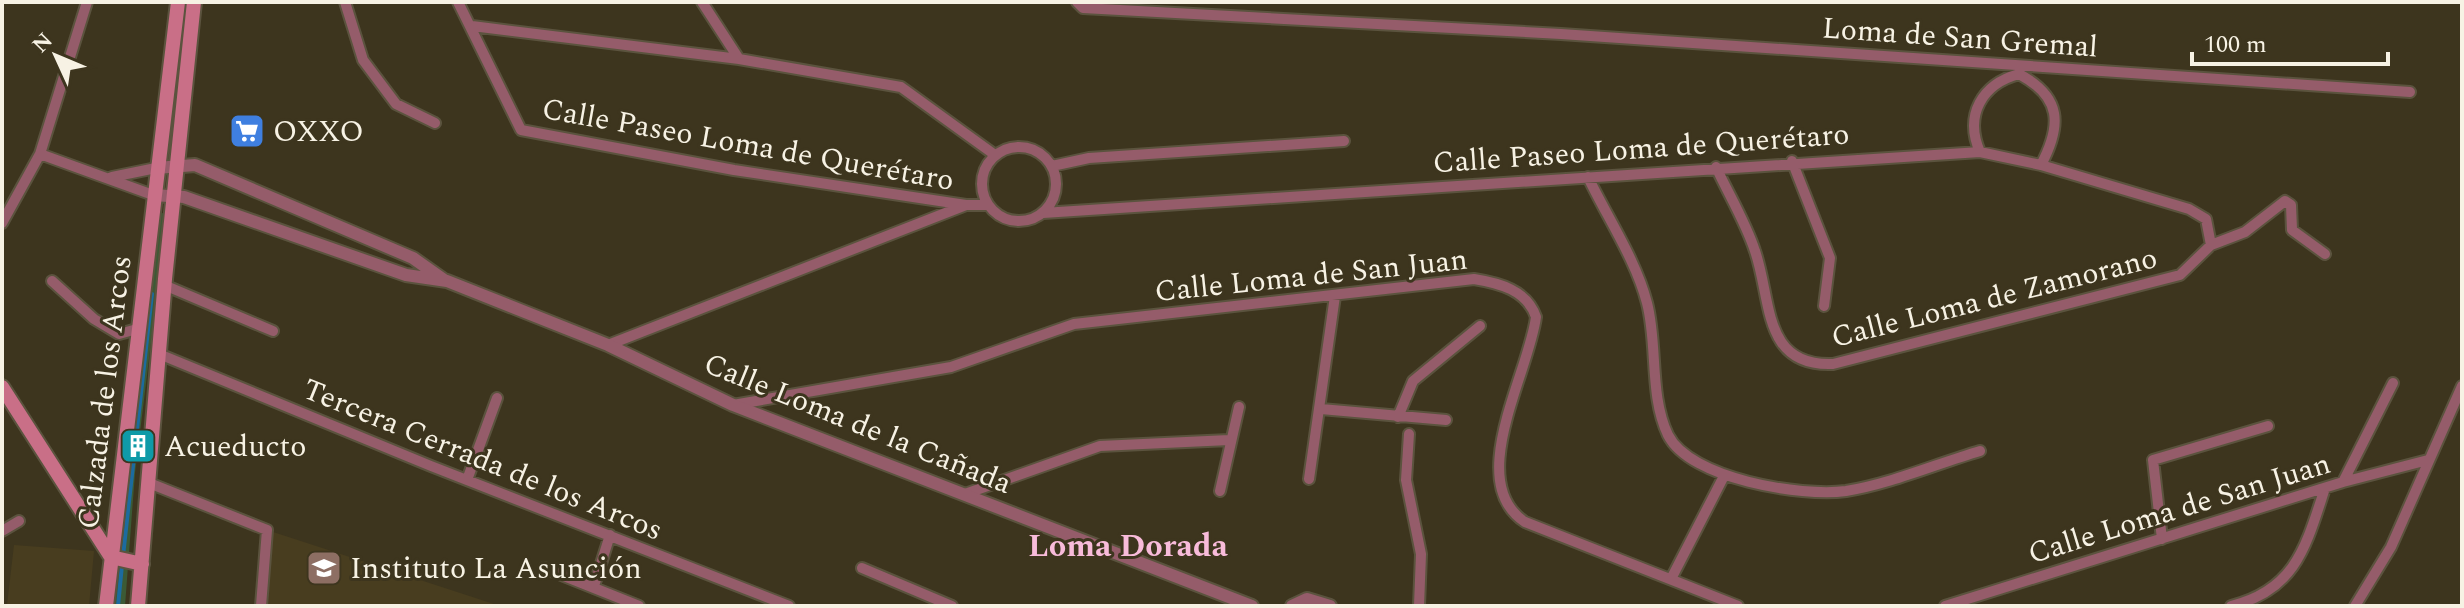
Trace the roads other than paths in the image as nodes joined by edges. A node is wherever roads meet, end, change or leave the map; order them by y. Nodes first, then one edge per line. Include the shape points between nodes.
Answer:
1 (87, 2) edge
2 (178, 2) edge
3 (194, 2) edge
4 (201, 2) edge
5 (345, 2) edge
6 (458, 2) edge
7 (702, 2) edge
8 (1077, 2) edge
9 (472, 26) junction
10 (739, 59) junction
11 (2020, 69) junction
12 (185, 84) junction
13 (2410, 92) dead end
14 (435, 123) dead end
15 (1344, 141) dead end
16 (1980, 152) junction
17 (40, 154) junction
18 (995, 155) junction
19 (1792, 161) junction
20 (176, 164) junction
21 (2041, 165) junction
22 (1052, 166) junction
23 (1716, 167) junction
24 (156, 168) junction
25 (1588, 177) junction
26 (110, 178) junction
27 (153, 189) junction
28 (174, 197) junction
29 (966, 205) junction
30 (988, 205) junction
31 (1043, 213) junction
32 (2, 223) edge
33 (2211, 245) junction
34 (2325, 254) dead end
35 (143, 277) junction
36 (52, 281) dead end
37 (447, 281) junction
38 (164, 282) junction
39 (1335, 296) junction
40 (1824, 306) dead end
41 (1480, 326) dead end
42 (137, 329) junction
43 (273, 331) dead end
44 (608, 345) junction
45 (159, 354) junction
46 (2393, 383) dead end
47 (2462, 386) edge
48 (2, 387) edge
49 (497, 398) dead end
50 (733, 405) junction
51 (1239, 407) dead end
52 (1321, 409) junction
53 (1398, 417) junction
54 (1446, 420) dead end
55 (2268, 426) dead end
56 (1409, 434) dead end
57 (1229, 440) junction
58 (1980, 451) dead end
59 (2428, 460) junction
60 (1724, 476) junction
61 (1309, 479) dead end
62 (467, 480) junction
63 (2343, 482) junction
64 (149, 483) junction
65 (2325, 488) junction
66 (1220, 491) dead end
67 (965, 494) junction
68 (19, 521) dead end
69 (2, 531) edge
70 (610, 535) junction
71 (2162, 539) junction
72 (111, 557) junction
73 (142, 564) junction
74 (544, 568) dead end
75 (862, 568) dead end
76 (1671, 579) junction
77 (594, 586) junction
78 (106, 606) edge
79 (138, 606) edge
80 (261, 606) edge
81 (639, 606) edge
82 (789, 606) edge
83 (952, 606) edge
84 (1252, 606) edge
85 (1292, 606) edge
86 (1330, 606) edge
87 (1419, 606) edge
88 (1738, 606) edge
89 (1945, 606) edge
90 (2231, 606) edge
91 (2355, 606) edge

1 - 17 street
2 - 24 main road, Calzada de los Arcos
3 - 12 main road, Calzada de los Arcos
4 - 12 street
5 - 14 street via 363,60 396,104
6 - 9 street, Calle Paseo Loma de Querétaro
7 - 10 street
8 - 11 street, Loma de San Gremal via 1083,8
9 - 10 street
9 - 29 street, Calle Paseo Loma de Querétaro via 521,130 734,170
10 - 18 street via 901,87
11 - 13 street, Loma de San Gremal
11 - 16 street via 1988,89 1978,102 1974,138
11 - 21 street via 2043,91 2056,115
12 - 20 main road, Calzada de los Arcos
15 - 22 street via 1089,158
16 - 19 street, Calle Paseo Loma de Querétaro
16 - 21 street, Calle Paseo Loma de Querétaro
17 - 26 street
17 - 32 street
18 - 22 street via 1015,147 1037,151
18 - 30 street via 984,170 982,188
19 - 23 street, Calle Paseo Loma de Querétaro
19 - 40 street via 1830,258
20 - 24 street, Calle Loma de la Cañada
20 - 28 main road, Calzada de los Arcos
20 - 37 street, Calle Loma de la Cañada via 195,165 413,258
21 - 33 street, Calle Paseo Loma de Querétaro via 2189,209 2206,219
22 - 31 street via 1055,191
23 - 25 street, Calle Paseo Loma de Querétaro
23 - 33 street, Calle Loma de Zamorano via 1755,250 1775,334 1786,349 1816,365 2180,275
24 - 26 street
24 - 27 main road, Calzada de los Arcos
25 - 31 street, Calle Paseo Loma de Querétaro
25 - 60 street via 1647,303 1669,436 1687,457
26 - 27 street
27 - 28 street, Calle Loma de la Cañada
27 - 35 main road, Calzada de los Arcos
28 - 37 street, Calle Loma de la Cañada via 406,275
28 - 38 main road, Calzada de los Arcos
29 - 30 street
29 - 44 street
30 - 31 street via 1020,222
33 - 34 street via 2245,232 2285,201 2291,205 2292,230
35 - 38 main road
35 - 42 main road, Calzada de los Arcos
36 - 42 street via 119,334
37 - 44 street, Calle Loma de la Cañada
38 - 43 street
38 - 45 main road, Calzada de los Arcos
39 - 50 street, Calle Loma de San Juan via 1074,324 951,367
39 - 52 street
39 - 76 street, Calle Loma de San Juan via 1474,279 1497,282 1520,294 1536,317 1501,442 1499,475 1505,502 1525,522
41 - 53 street via 1413,381
42 - 72 main road, Calzada de los Arcos
44 - 50 street, Calle Loma de la Cañada
45 - 62 street, Tercera Cerrada de los Arcos
45 - 64 main road, Calzada de los Arcos
46 - 63 street
47 - 59 street
48 - 72 main road
49 - 62 street
50 - 67 street, Calle Loma de la Cañada
51 - 57 street
52 - 53 street
52 - 61 street
53 - 54 street
55 - 71 street via 2153,460
56 - 87 street via 1406,480 1421,554
57 - 66 street
57 - 67 street via 1100,446
58 - 60 street via 1825,493
59 - 63 street, Calle Loma de San Juan
59 - 91 street via 2391,547
60 - 76 street
62 - 70 street, Tercera Cerrada de los Arcos
63 - 65 street, Calle Loma de San Juan
64 - 73 main road, Calzada de los Arcos
64 - 80 street via 267,530
65 - 71 street, Calle Loma de San Juan
65 - 90 street via 2295,566 2271,590
67 - 84 street, Calle Loma de la Cañada
68 - 69 street
70 - 77 street
70 - 82 street, Tercera Cerrada de los Arcos
71 - 89 street, Calle Loma de San Juan
72 - 73 main road
72 - 78 main road, Calzada de los Arcos
73 - 79 main road, Calzada de los Arcos
74 - 77 street
75 - 83 street
76 - 88 street, Calle Loma de San Juan
77 - 81 street
85 - 86 street via 1307,599

